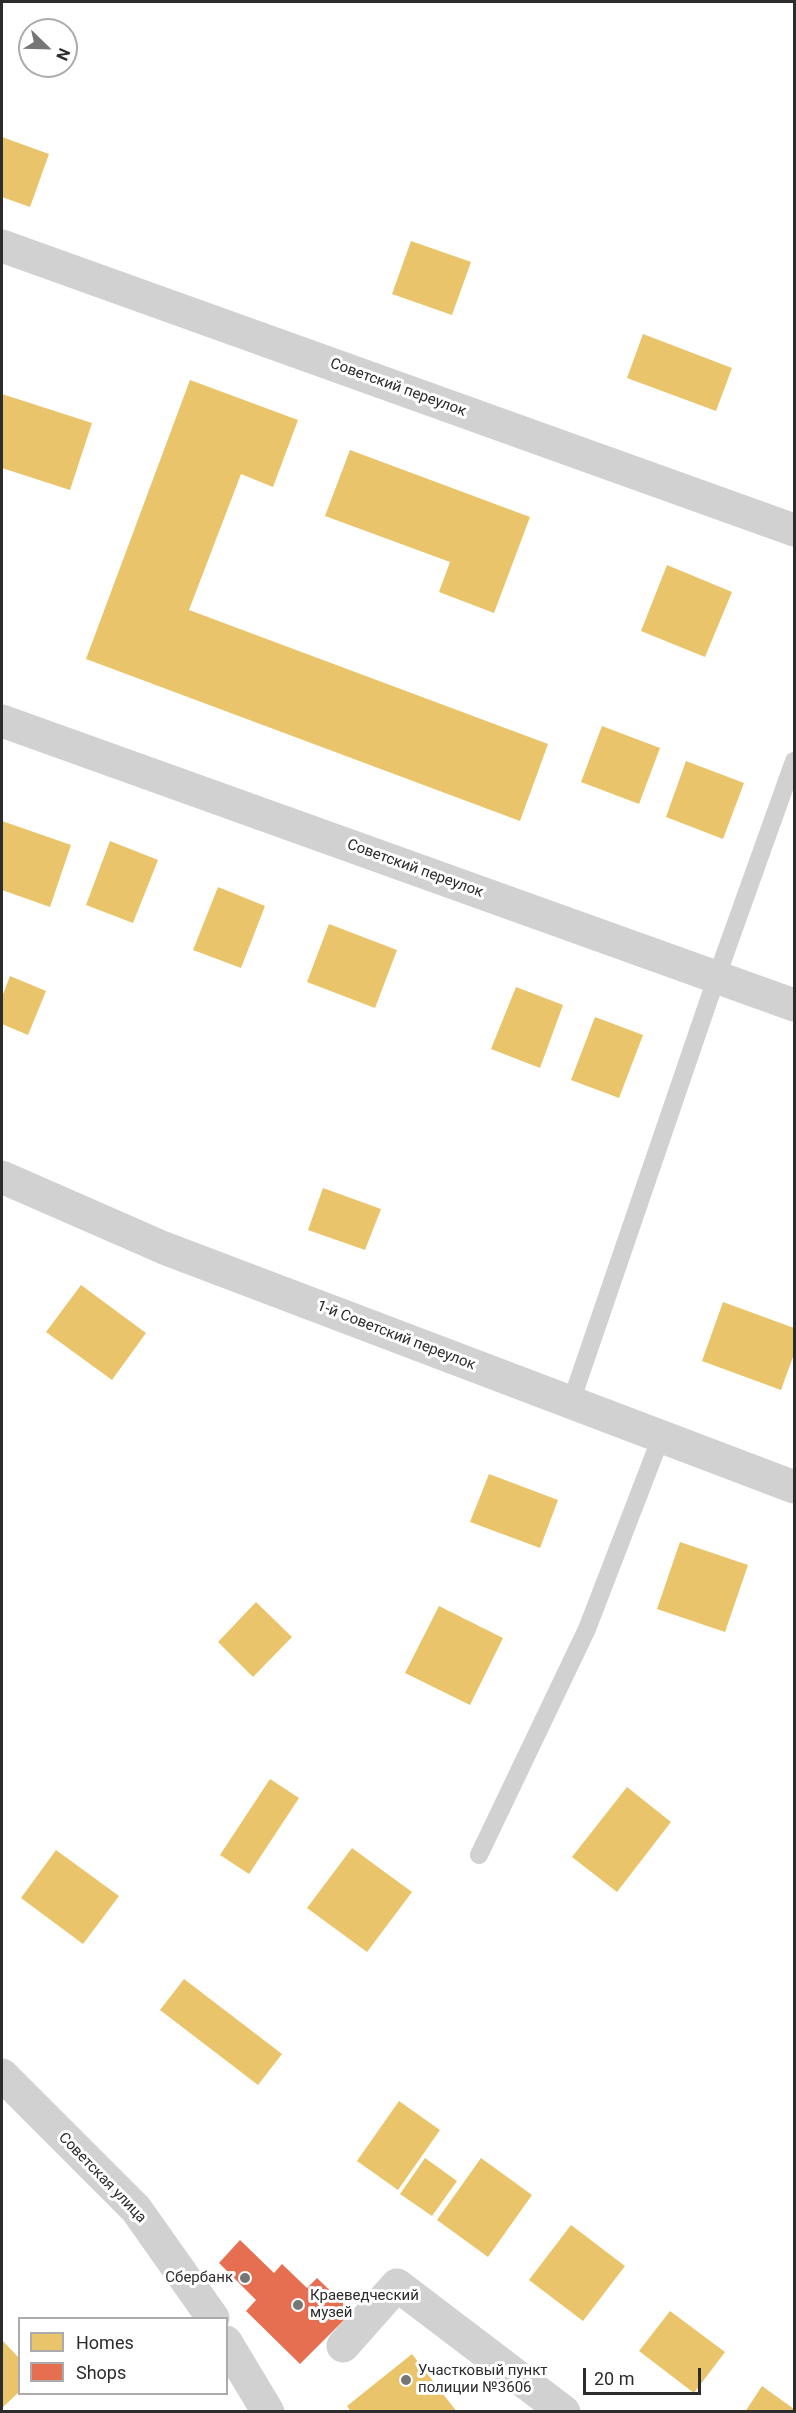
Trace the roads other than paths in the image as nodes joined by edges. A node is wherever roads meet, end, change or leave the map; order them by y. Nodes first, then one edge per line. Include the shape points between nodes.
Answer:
1 (2, 246) edge
2 (795, 530) edge
3 (2, 721) edge
4 (795, 761) edge
5 (717, 976) junction
6 (795, 1005) edge
7 (2, 1177) edge
8 (571, 1402) junction
9 (661, 1437) junction
10 (795, 1488) edge
11 (479, 1855) dead end
12 (2, 2075) edge
13 (212, 2317) edge
14 (228, 2345) edge
15 (343, 2346) dead end
16 (268, 2412) edge
17 (564, 2412) edge

1 - 2 street, Советский переулок
3 - 5 street, Советский переулок
4 - 5 lane
5 - 6 street, Советский переулок
5 - 8 lane
7 - 8 street, 1-й Советский переулок via 164,1248
8 - 9 street, 1-й Советский переулок
9 - 10 street, 1-й Советский переулок
9 - 11 lane via 587,1629
12 - 13 street, Советская улица via 136,2209
14 - 16 street
15 - 17 street via 397,2285

